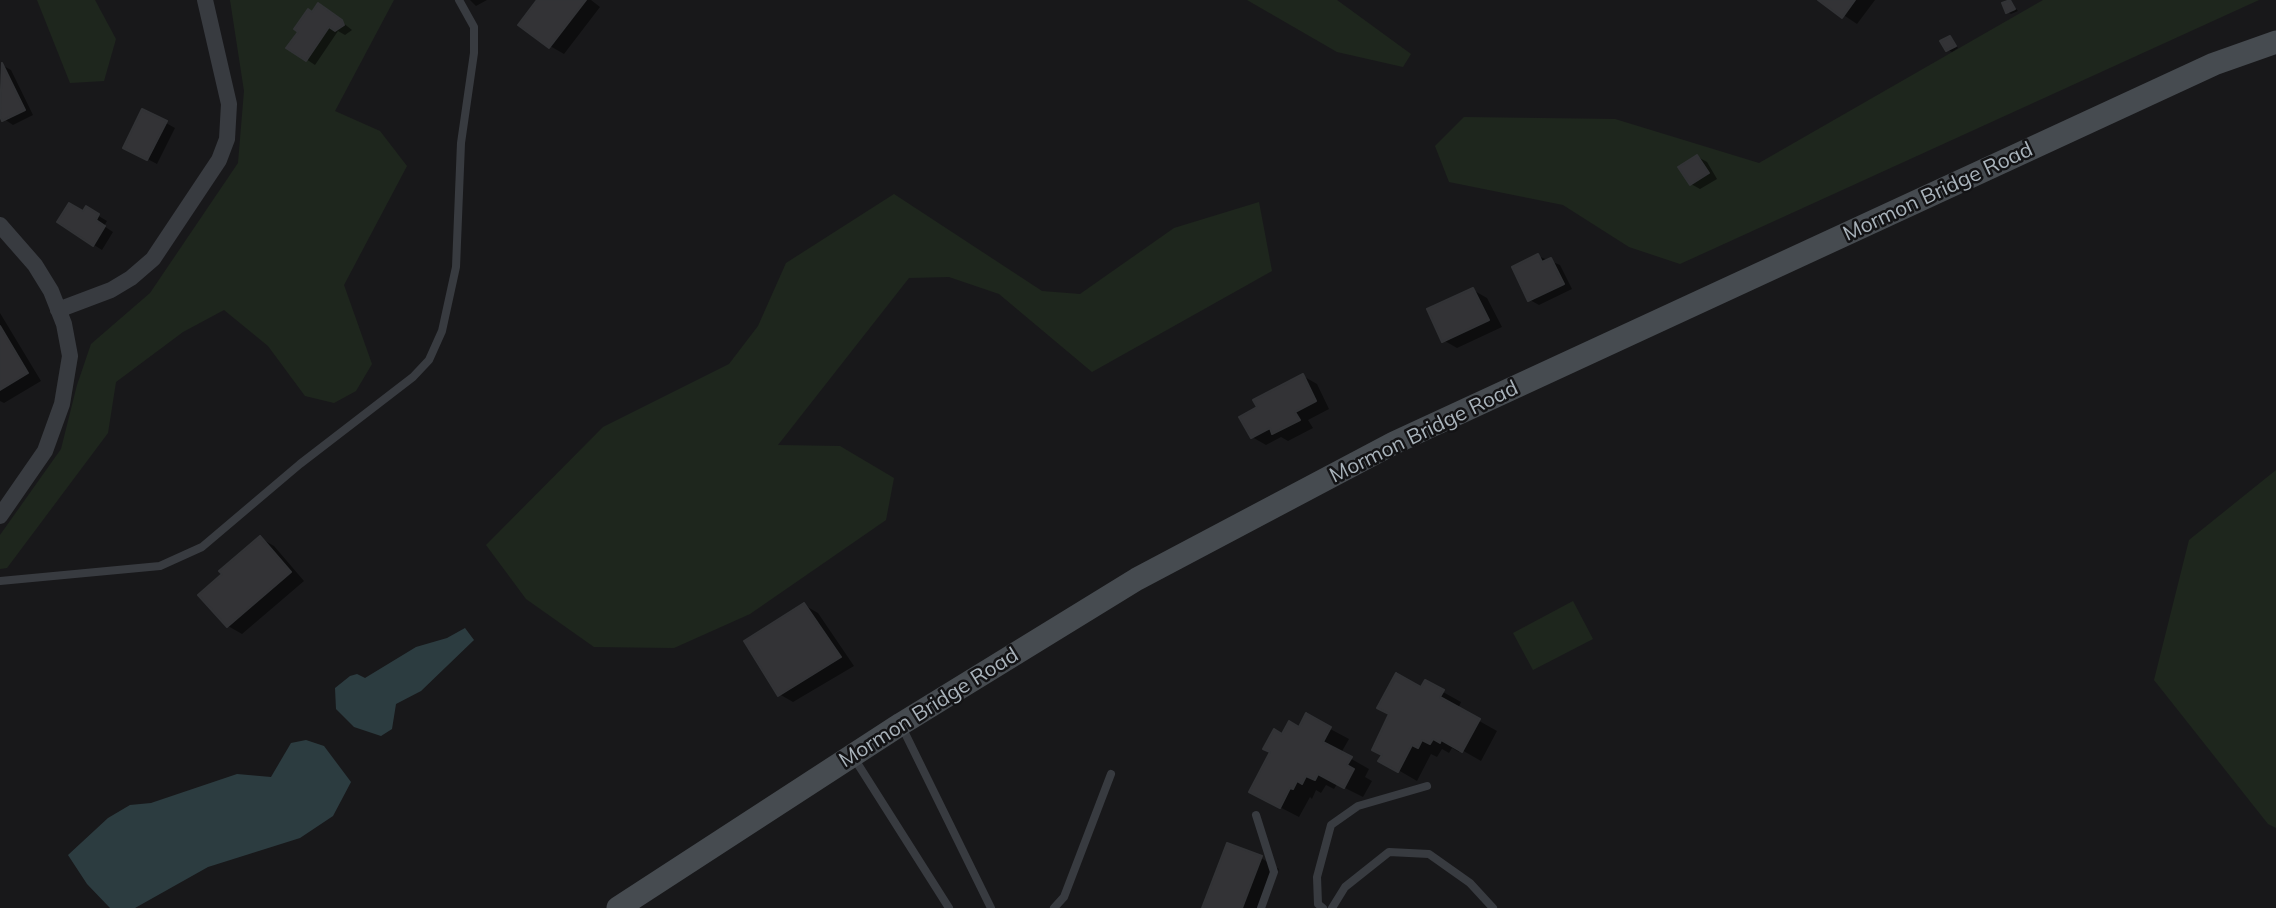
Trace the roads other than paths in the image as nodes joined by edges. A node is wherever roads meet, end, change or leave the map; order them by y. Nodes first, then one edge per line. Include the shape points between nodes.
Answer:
1 (205, 0) edge
2 (459, 0) edge
3 (2276, 42) edge
4 (0, 225) edge
5 (58, 310) junction
6 (0, 516) edge
7 (0, 581) edge
8 (901, 724) junction
9 (852, 755) junction
10 (1111, 774) dead end
11 (1427, 786) dead end
12 (1256, 815) dead end
13 (618, 908) edge
14 (949, 908) edge
15 (990, 908) edge
16 (1054, 908) edge
17 (1261, 908) edge
18 (1323, 908) edge
19 (1332, 908) edge
20 (1493, 908) edge

1 - 5 street via 229,104 227,139 219,160 153,259 111,290
2 - 7 lane via 474,27 474,53 461,143 456,267 442,331 429,360 202,547 159,566
3 - 8 main road, Mormon Bridge Road via 2214,64 1394,443 1137,579
4 - 5 street via 35,265
5 - 6 street via 70,356 55,430 35,469
8 - 9 main road, Mormon Bridge Road
8 - 15 lane
9 - 13 main road, Mormon Bridge Road
9 - 14 lane
10 - 16 lane via 1064,897
11 - 18 lane via 1358,806 1331,825 1317,877 1318,904
12 - 17 lane via 1274,872
19 - 20 lane via 1345,887 1390,852 1429,854 1470,883

